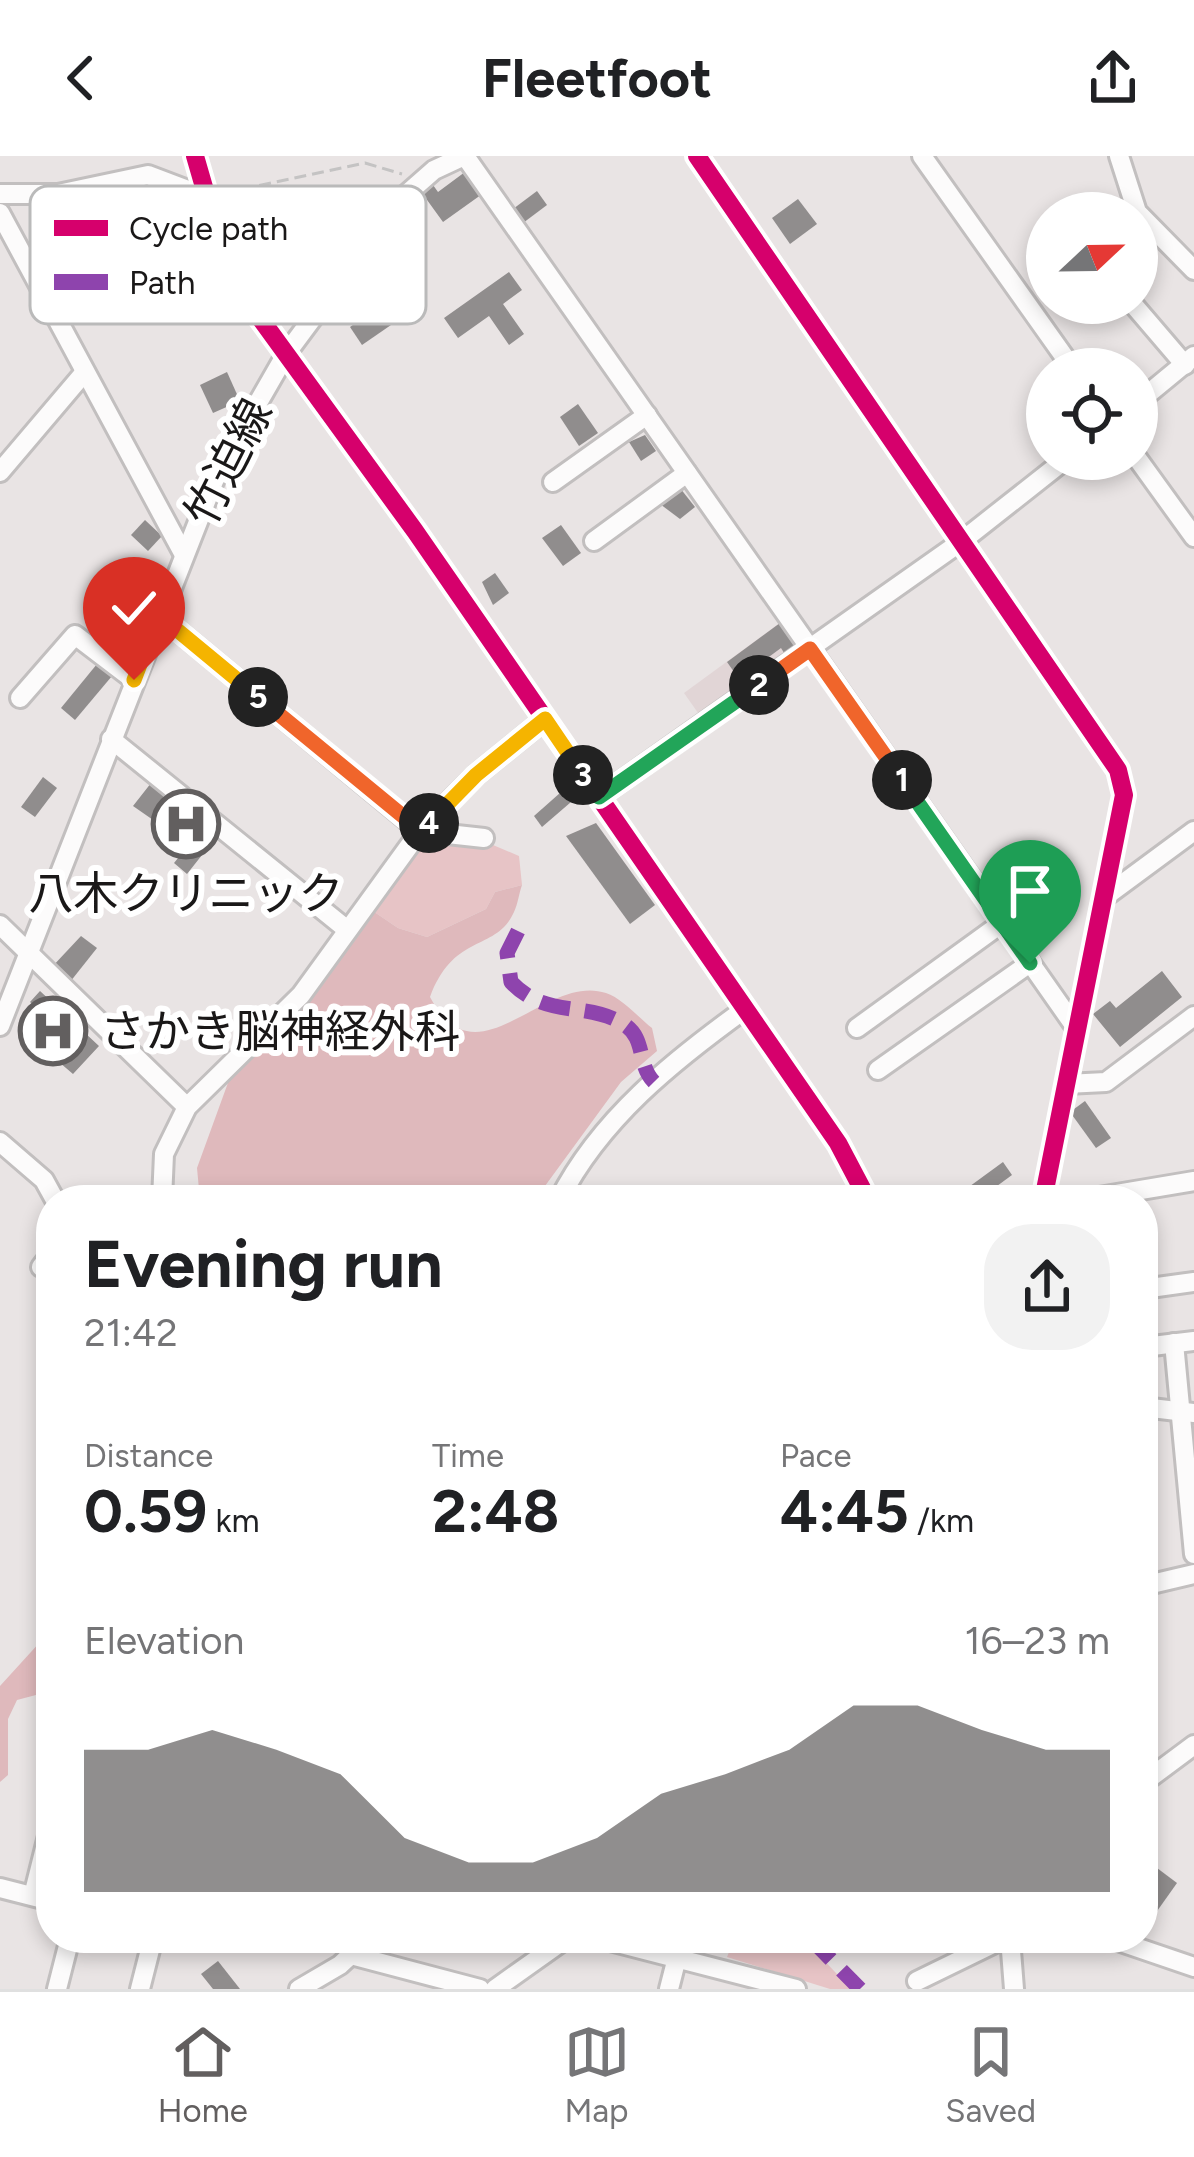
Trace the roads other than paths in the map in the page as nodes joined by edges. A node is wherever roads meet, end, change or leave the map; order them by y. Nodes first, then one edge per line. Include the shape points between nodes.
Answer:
1 (195, 156) edge
2 (464, 156) edge
3 (697, 156) edge
4 (922, 156) edge
5 (1119, 156) edge
6 (96, 186) edge
7 (177, 186) edge
8 (203, 186) edge
9 (416, 186) edge
10 (0, 213) edge
11 (30, 270) edge
12 (1194, 270) edge
13 (58, 324) edge
14 (266, 324) edge
15 (309, 324) edge
16 (1153, 324) edge
17 (1058, 348) edge
18 (286, 354) junction
19 (1189, 360) edge
20 (84, 373) junction
21 (1158, 386) edge
22 (646, 416) junction
23 (0, 472) edge
24 (687, 473) junction
25 (1039, 480) edge
26 (1153, 480) edge
27 (553, 482) dead end
28 (1194, 537) edge
29 (595, 541) dead end
30 (962, 541) junction
31 (183, 554) junction
32 (159, 615) junction
33 (810, 649) junction
34 (134, 680) junction
35 (20, 698) dead end
36 (545, 719) junction
37 (111, 740) junction
38 (599, 797) junction
39 (421, 831) junction
40 (1194, 831) edge
41 (484, 838) dead end
42 (1106, 896) junction
43 (1002, 923) junction
44 (0, 926) edge
45 (345, 928) junction
46 (28, 952) junction
47 (1030, 963) junction
48 (745, 1010) junction
49 (1194, 1016) edge
50 (0, 1026) edge
51 (857, 1028) dead end
52 (1076, 1028) junction
53 (878, 1070) dead end
54 (1066, 1084) junction
55 (187, 1107) junction
56 (0, 1142) edge
57 (1194, 1181) edge
58 (47, 1185) edge
59 (163, 1185) edge
60 (570, 1185) edge
61 (860, 1185) edge
62 (1046, 1185) edge
63 (1158, 1187) edge
64 (1194, 1282) edge
65 (1158, 1287) edge
66 (1184, 1342) edge
67 (1187, 1412) edge
68 (1192, 1522) edge
69 (1194, 1554) edge
70 (1194, 1574) edge
71 (1158, 1582) edge
72 (1194, 1745) edge
73 (1158, 1773) edge
74 (0, 1888) edge
75 (36, 1897) edge
76 (66, 1953) edge
77 (149, 1953) edge
78 (344, 1953) edge
79 (370, 1953) edge
80 (546, 1953) edge
81 (678, 1953) edge
82 (693, 1953) edge
83 (974, 1953) edge
84 (1011, 1953) edge
85 (1153, 1953) edge
86 (1194, 1967) edge
87 (916, 1981) dead end
88 (57, 1989) edge
89 (140, 1989) edge
90 (298, 1989) edge
91 (480, 1989) edge
92 (495, 1989) edge
93 (669, 1989) edge
94 (796, 1989) edge
95 (1014, 1989) edge

1 - 8 street
2 - 9 street, 竹迫線
2 - 22 street
3 - 30 street
4 - 17 street
5 - 12 street via 1138,212
6 - 7 street via 148,175
10 - 11 street
13 - 20 street
14 - 18 street
15 - 18 street, 竹迫線
16 - 19 street
18 - 31 street, 竹迫線 via 216,476
18 - 36 street
19 - 21 street
20 - 23 street
20 - 31 street
22 - 24 street
22 - 27 street
24 - 29 street
24 - 33 street
25 - 30 street
26 - 28 street
30 - 33 street
30 - 42 street via 1118,770 1124,795
31 - 32 street, 竹迫線
32 - 34 street, 竹迫線
32 - 39 street
33 - 38 street
33 - 43 street
34 - 35 street via 75,634
34 - 37 street, 竹迫線
36 - 38 street
36 - 39 street
37 - 45 street
37 - 46 street, 竹迫線
38 - 48 street
39 - 41 street
39 - 45 street
40 - 42 street
42 - 52 street
43 - 47 street
43 - 51 street
44 - 46 street
45 - 55 street via 301,995
46 - 50 street, 竹迫線
46 - 55 street
47 - 52 street
47 - 53 street
48 - 60 street via 658,1072
48 - 61 street
49 - 54 street via 1106,1082
52 - 54 street
54 - 62 street
55 - 59 street via 164,1154
56 - 58 street
57 - 63 street
64 - 65 street
66 - 67 street
67 - 68 street
68 - 69 street
70 - 71 street
72 - 73 street
74 - 75 street
76 - 88 street
77 - 89 street
78 - 90 street
79 - 91 street
80 - 92 street
81 - 93 street
82 - 94 street
83 - 87 street
84 - 95 street
85 - 86 street

